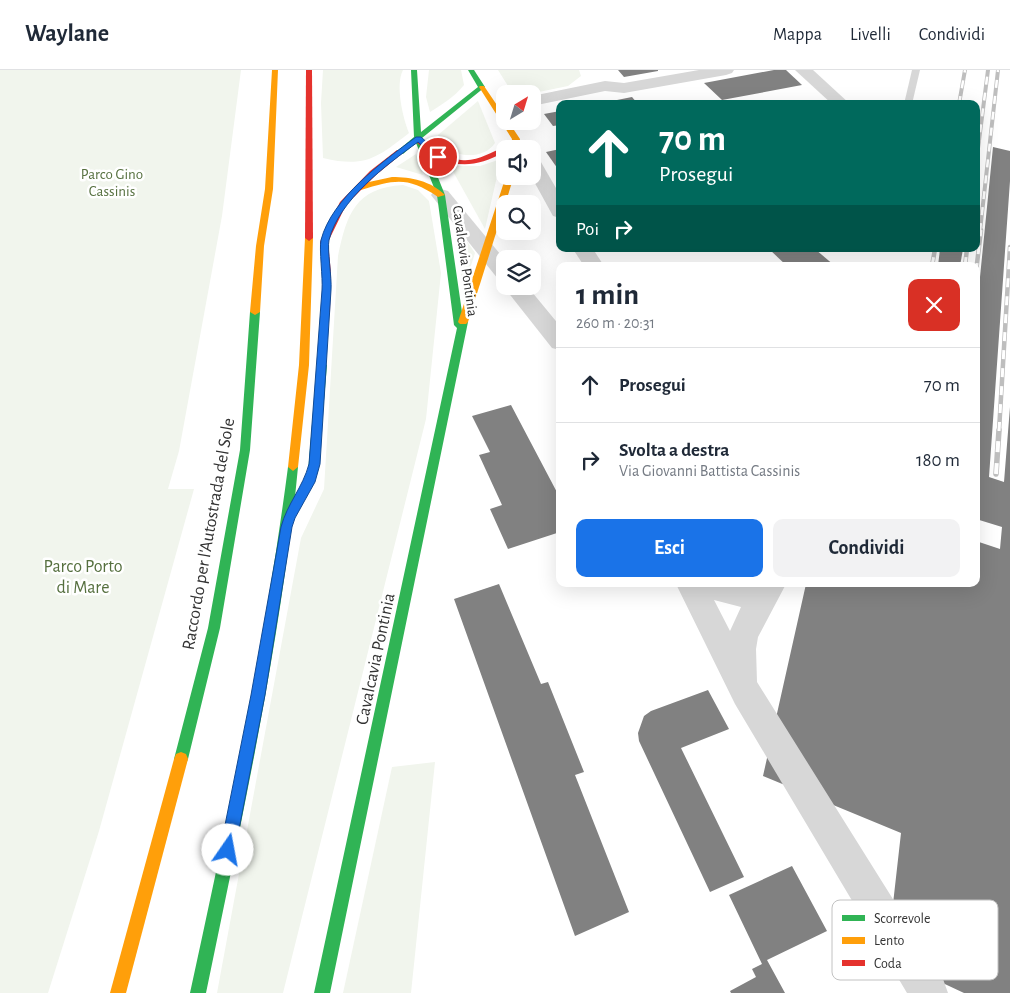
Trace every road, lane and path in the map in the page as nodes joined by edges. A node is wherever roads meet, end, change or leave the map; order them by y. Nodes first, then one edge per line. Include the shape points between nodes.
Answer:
1 (275, 70) edge
2 (309, 70) edge
3 (414, 70) edge
4 (471, 70) edge
5 (593, 70) edge
6 (726, 70) edge
7 (803, 70) edge
8 (916, 70) edge
9 (605, 86) junction
10 (482, 87) junction
11 (541, 99) edge
12 (837, 100) edge
13 (909, 100) edge
14 (496, 103) edge
15 (418, 139) junction
16 (496, 155) edge
17 (541, 177) edge
18 (507, 185) edge
19 (355, 192) junction
20 (441, 195) junction
21 (556, 205) edge
22 (486, 251) junction
23 (496, 263) edge
24 (522, 295) edge
25 (325, 324) dead end
26 (460, 332) junction
27 (556, 337) edge
28 (323, 353) dead end
29 (285, 537) junction
30 (692, 587) edge
31 (715, 587) edge
32 (766, 587) edge
33 (771, 587) edge
34 (746, 693) junction
35 (872, 900) edge
36 (921, 980) edge
37 (118, 993) edge
38 (198, 993) edge
39 (322, 993) edge
40 (929, 993) edge

1 - 37 main road, Raccordo per l'Autostrada del Sole via 269,189 260,246 245,450 214,628
2 - 29 main road via 306,335
3 - 15 main road, Cavalcavia Pontinia
4 - 10 main road
5 - 9 street
6 - 9 street via 624,88
7 - 12 street
8 - 13 lane
9 - 11 street
10 - 14 main road
10 - 15 main road
15 - 16 main road via 438,157 454,163 474,163
15 - 19 main road via 373,173
15 - 20 main road, Cavalcavia Pontinia
17 - 21 street
18 - 22 main road, Cavalcavia Pontinia
19 - 20 main road via 369,183 395,178 431,186
19 - 25 main road via 337,214 324,242 327,273
20 - 22 street
20 - 26 main road, Cavalcavia Pontinia
22 - 23 street
22 - 26 main road, Cavalcavia Pontinia
24 - 27 street
26 - 39 main road, Cavalcavia Pontinia
28 - 29 main road via 313,472 289,517
29 - 38 main road via 249,745
30 - 34 street
31 - 32 street via 721,591 747,594
33 - 34 street via 744,628 740,652
34 - 35 street
36 - 40 street

